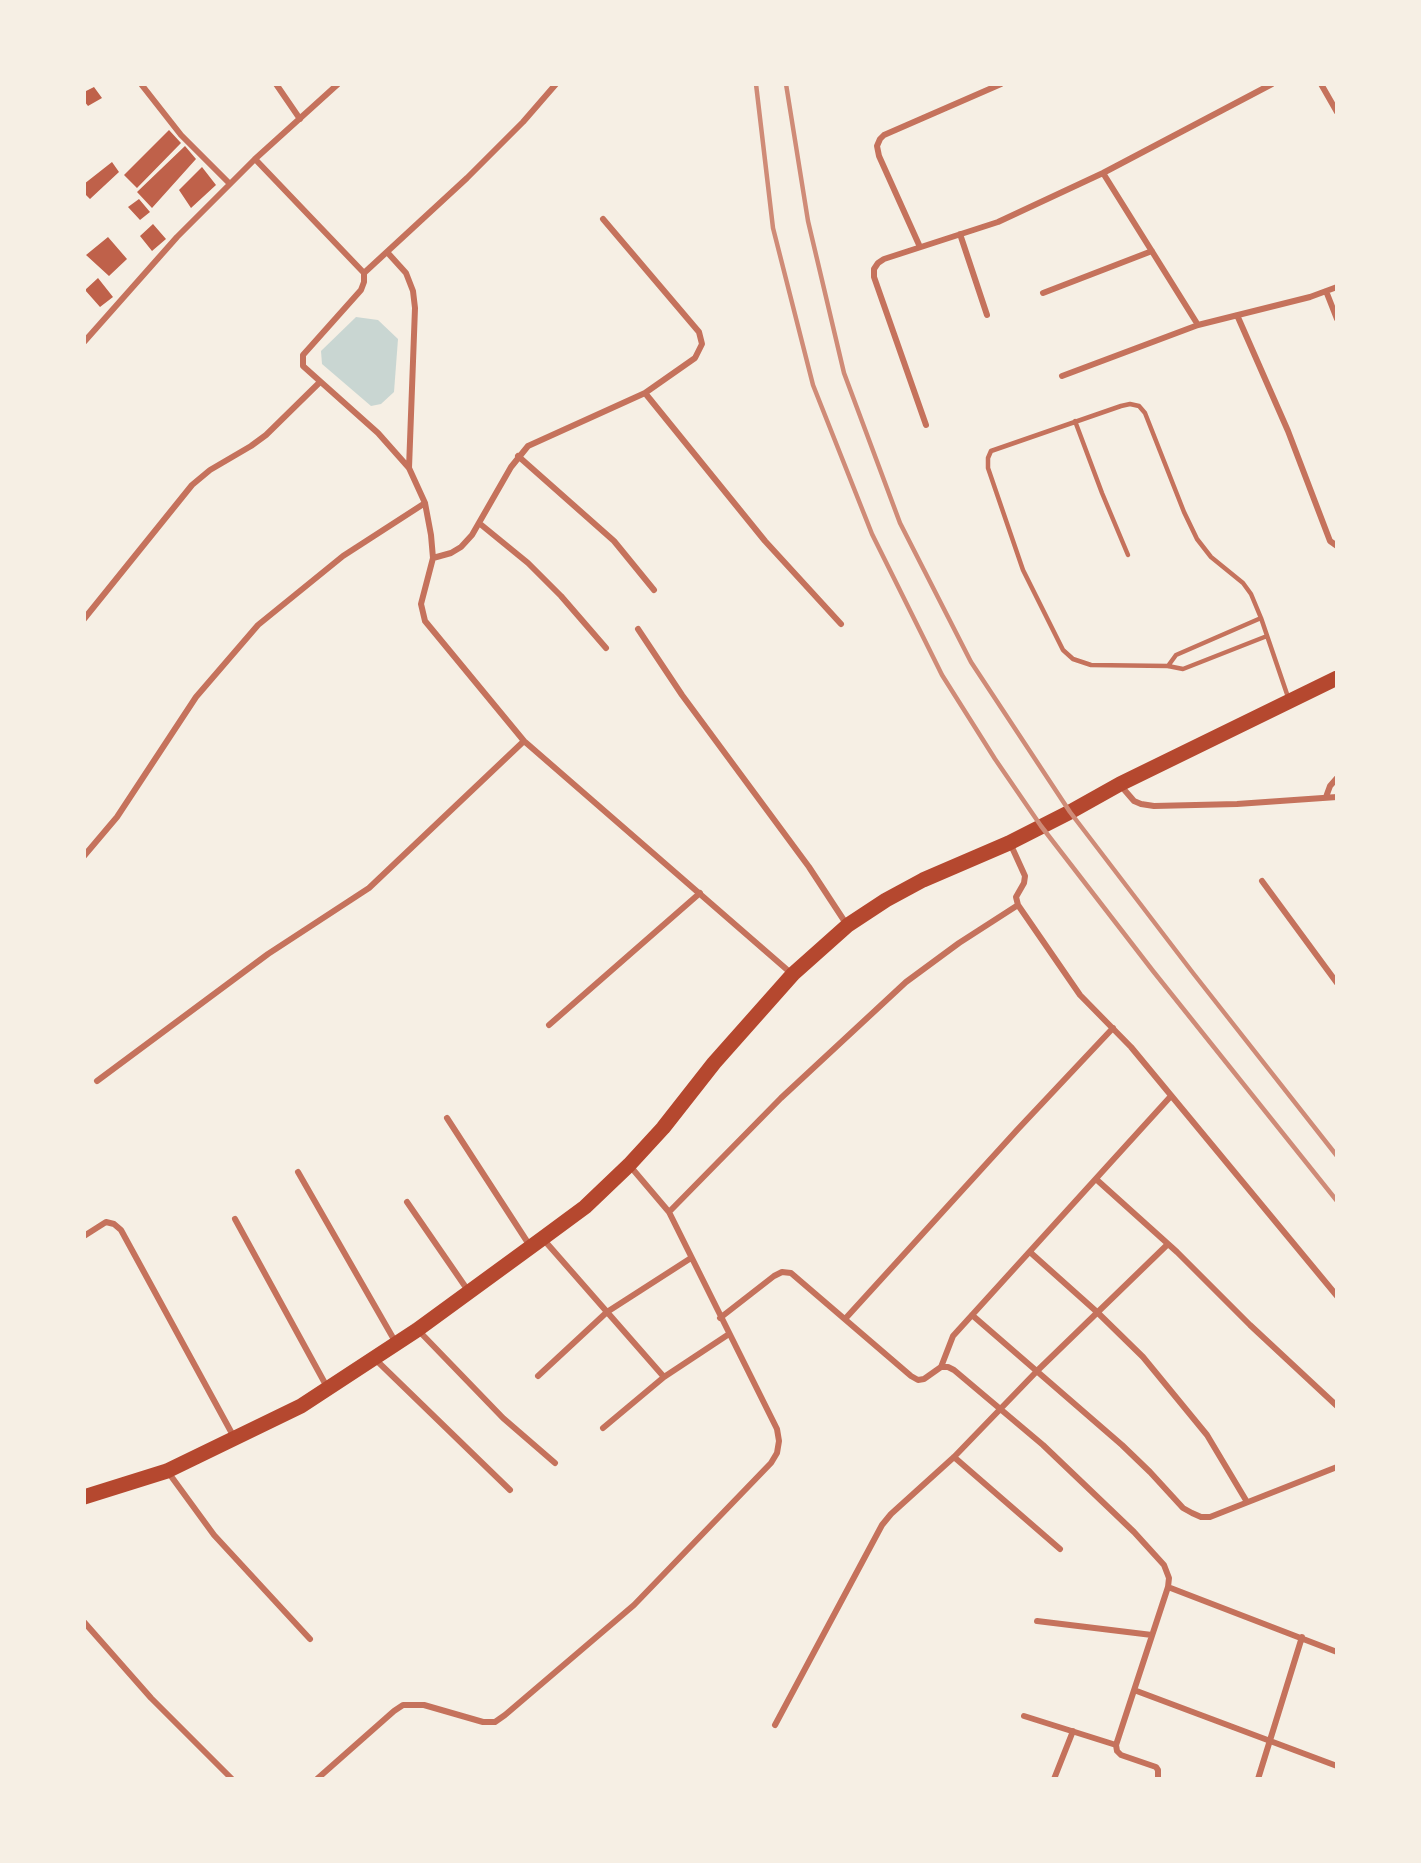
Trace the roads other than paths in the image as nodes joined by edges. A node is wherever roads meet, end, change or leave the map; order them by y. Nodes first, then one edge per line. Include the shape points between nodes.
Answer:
1 (141, 84) edge
2 (276, 84) edge
3 (338, 84) edge
4 (556, 84) edge
5 (1001, 84) edge
6 (1272, 84) edge
7 (1320, 84) edge
8 (1337, 112) edge
9 (300, 119) junction
10 (255, 159) junction
11 (1103, 173) junction
12 (230, 184) junction
13 (603, 219) dead end
14 (960, 234) junction
15 (920, 248) junction
16 (1152, 250) junction
17 (387, 252) junction
18 (364, 273) junction
19 (1337, 287) edge
20 (1326, 291) junction
21 (1043, 293) dead end
22 (987, 315) dead end
23 (1237, 315) junction
24 (1337, 319) edge
25 (1198, 325) junction
26 (86, 336) edge
27 (1062, 376) dead end
28 (320, 382) junction
29 (645, 393) junction
30 (1075, 421) junction
31 (926, 425) dead end
32 (518, 456) junction
33 (409, 468) junction
34 (425, 503) junction
35 (479, 523) junction
36 (1337, 546) edge
37 (1128, 555) dead end
38 (433, 558) junction
39 (654, 590) dead end
40 (1261, 618) junction
41 (84, 619) edge
42 (841, 624) dead end
43 (638, 629) dead end
44 (1267, 636) junction
45 (606, 648) dead end
46 (1168, 666) junction
47 (1337, 678) edge
48 (1289, 700) junction
49 (524, 741) junction
50 (1337, 778) edge
51 (1120, 784) junction
52 (1326, 797) junction
53 (1337, 797) edge
54 (1009, 843) junction
55 (84, 856) edge
56 (1262, 881) dead end
57 (700, 893) junction
58 (1018, 905) junction
59 (848, 925) junction
60 (792, 974) junction
61 (1337, 982) edge
62 (549, 1025) dead end
63 (1113, 1028) junction
64 (97, 1081) dead end
65 (1171, 1096) junction
66 (447, 1118) dead end
67 (629, 1166) junction
68 (298, 1172) dead end
69 (1097, 1180) junction
70 (407, 1202) dead end
71 (669, 1212) junction
72 (235, 1219) dead end
73 (84, 1236) edge
74 (543, 1238) junction
75 (1168, 1244) junction
76 (530, 1248) junction
77 (1031, 1253) junction
78 (691, 1257) junction
79 (469, 1292) junction
80 (1337, 1296) edge
81 (607, 1312) junction
82 (1097, 1312) junction
83 (972, 1314) junction
84 (720, 1318) junction
85 (845, 1319) junction
86 (417, 1330) junction
87 (729, 1334) junction
88 (397, 1344) junction
89 (375, 1359) junction
90 (941, 1367) junction
91 (1038, 1370) junction
92 (538, 1376) dead end
93 (664, 1377) junction
94 (328, 1390) junction
95 (1336, 1403) edge
96 (1000, 1409) junction
97 (603, 1428) dead end
98 (235, 1439) junction
99 (954, 1457) junction
100 (555, 1463) dead end
101 (1337, 1467) edge
102 (167, 1471) junction
103 (510, 1490) dead end
104 (84, 1497) edge
105 (1247, 1502) junction
106 (1060, 1549) dead end
107 (1168, 1587) junction
108 (1037, 1621) dead end
109 (84, 1622) edge
110 (1152, 1635) junction
111 (1302, 1637) junction
112 (309, 1639) dead end
113 (1337, 1652) edge
114 (1134, 1690) junction
115 (1024, 1716) dead end
116 (775, 1725) dead end
117 (1072, 1731) junction
118 (1270, 1740) junction
119 (1116, 1745) junction
120 (1337, 1766) edge
121 (232, 1779) edge
122 (317, 1779) edge
123 (1054, 1779) edge
124 (1158, 1779) edge
125 (1258, 1779) edge

1 - 12 street via 181,135
2 - 9 street
3 - 9 street
4 - 17 street via 467,178
5 - 15 street via 880,139 879,156
6 - 11 street
7 - 8 street
9 - 10 street
10 - 12 street
10 - 18 street
11 - 14 street via 998,222
11 - 16 street
12 - 26 street
13 - 29 street via 701,338 695,358
14 - 15 street
14 - 22 street
15 - 31 street via 884,259 874,269 874,277
16 - 21 street
16 - 25 street
17 - 18 street
17 - 33 street via 405,273 414,300
18 - 28 street via 361,290 303,355 303,366
19 - 20 street
20 - 23 street
20 - 24 street
23 - 25 street
23 - 36 street via 1288,431 1330,541
25 - 27 street
28 - 33 street via 378,433
28 - 41 street via 266,435 192,485
29 - 32 street via 528,446
29 - 42 street via 765,541
30 - 37 lane
30 - 40 lane via 1130,404 1145,412 1197,539 1211,557 1243,583
30 - 46 lane via 999,447 988,458 1023,570 1063,650 1073,659 1091,665
32 - 35 street
32 - 39 street via 614,542
33 - 34 street
34 - 38 street
34 - 55 street via 343,556 258,625 196,697 117,817
35 - 38 street via 461,547
35 - 45 street via 537,572
38 - 49 street via 421,604 425,621
40 - 44 lane
40 - 46 lane via 1176,655
43 - 59 street
44 - 46 lane via 1183,669
44 - 48 lane
47 - 48 highway
48 - 51 highway
49 - 57 street
49 - 64 street via 369,888 268,954
50 - 52 street
51 - 52 street via 1134,801 1154,806
51 - 54 highway
52 - 53 street
54 - 58 street via 1025,876 1016,897
54 - 59 highway via 923,880
56 - 61 street
57 - 60 street
57 - 62 street
58 - 63 street via 1080,994
58 - 71 street via 906,982 781,1098
59 - 60 highway
60 - 67 highway
63 - 65 street
63 - 85 street
65 - 69 street
65 - 80 street
66 - 76 street
67 - 71 street
67 - 74 highway via 585,1207
68 - 88 street
69 - 75 street
69 - 77 street
70 - 79 street
71 - 78 street
72 - 94 street
73 - 98 street via 106,1222 121,1230
74 - 76 highway
74 - 81 street
75 - 82 street
75 - 95 street
76 - 79 highway
77 - 82 street
77 - 83 street
78 - 81 street
78 - 84 street
79 - 86 highway
81 - 92 street
81 - 93 street
82 - 91 street
82 - 105 street via 1186,1407
83 - 90 street via 953,1336
83 - 91 street
84 - 85 street via 782,1272 791,1273
84 - 87 street
85 - 90 street via 918,1380
86 - 88 highway
86 - 100 street via 503,1418
87 - 93 street
87 - 122 street via 777,1429 777,1453 771,1463 634,1605 495,1722 424,1705 403,1705
88 - 89 highway
89 - 94 highway
89 - 103 street
90 - 96 street via 954,1370
91 - 96 street
91 - 105 street via 1122,1445 1183,1508 1201,1517
93 - 97 street
94 - 98 highway
96 - 99 street
96 - 107 street via 1134,1532 1164,1565
98 - 102 highway
99 - 106 street
99 - 116 street via 882,1525
101 - 105 street
102 - 104 highway
102 - 112 street via 214,1534
107 - 110 street
107 - 111 street
108 - 110 street
109 - 121 street via 151,1698
110 - 114 street
111 - 113 street
111 - 118 street
114 - 118 street
114 - 119 street
115 - 117 street
117 - 119 street
117 - 123 street
118 - 120 street
118 - 125 street
119 - 124 street via 1121,1755 1156,1767

